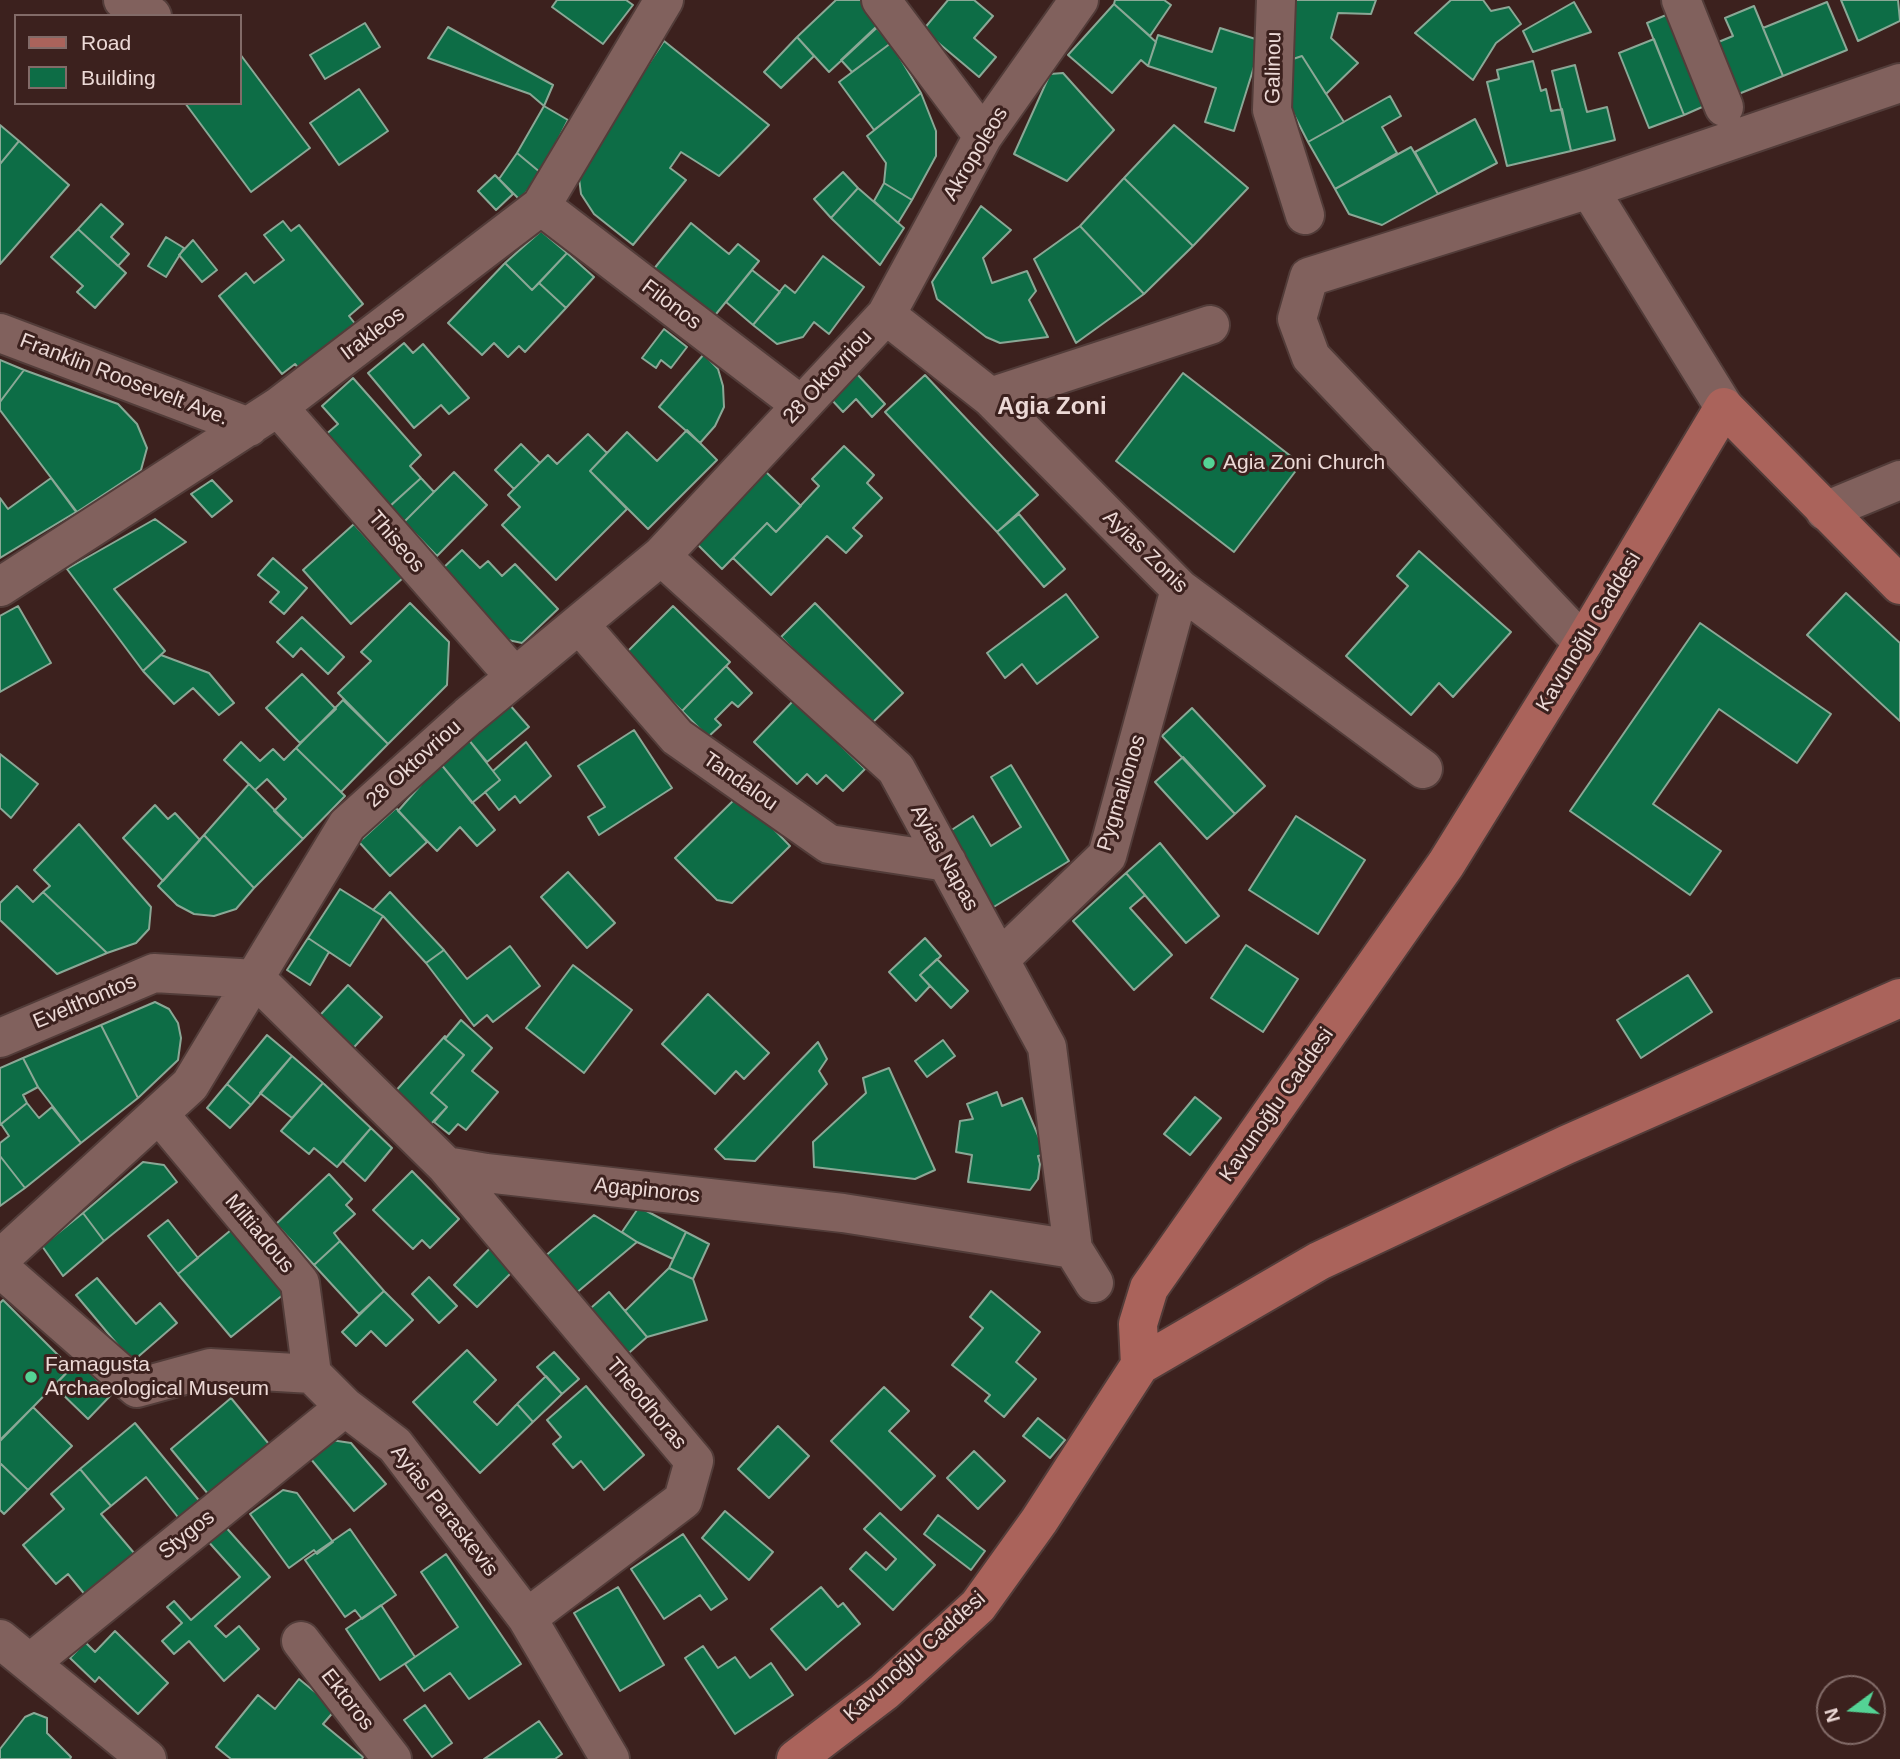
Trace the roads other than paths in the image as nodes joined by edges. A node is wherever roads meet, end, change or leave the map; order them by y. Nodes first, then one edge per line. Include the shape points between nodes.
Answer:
1 (123, 0) edge
2 (664, 0) edge
3 (881, 0) edge
4 (1079, 0) edge
5 (1276, 0) edge
6 (1681, 0) edge
7 (148, 14) edge
8 (1900, 83) edge
9 (1724, 107) dead end
10 (983, 136) junction
11 (1589, 189) junction
12 (541, 206) junction
13 (1306, 215) dead end
14 (886, 315) junction
15 (1210, 325) dead end
16 (0, 333) edge
17 (990, 397) junction
18 (802, 405) junction
19 (1724, 407) junction
20 (263, 417) junction
21 (1900, 480) edge
22 (1825, 511) junction
23 (661, 556) junction
24 (1900, 584) edge
25 (0, 587) edge
26 (1180, 589) junction
27 (579, 624) junction
28 (1583, 643) junction
29 (515, 677) junction
30 (1423, 769) dead end
31 (947, 862) junction
32 (1000, 960) junction
33 (256, 979) junction
34 (1900, 998) edge
35 (0, 1038) edge
36 (159, 1114) junction
37 (446, 1166) junction
38 (1073, 1249) junction
39 (0, 1259) edge
40 (0, 1268) edge
41 (1094, 1283) dead end
42 (1140, 1365) junction
43 (312, 1374) junction
44 (345, 1407) junction
45 (527, 1618) junction
46 (0, 1639) edge
47 (302, 1641) dead end
48 (30, 1663) junction
49 (148, 1759) edge
50 (392, 1759) edge
51 (610, 1759) edge
52 (796, 1759) edge

1 - 7 street
2 - 12 street, Irakleos
3 - 10 street
4 - 10 street, Akropoleos
5 - 13 street, Galinou via 1272,110
6 - 9 street
8 - 11 street
10 - 14 street, Akropoleos
11 - 19 street
11 - 28 street via 1309,277 1297,319 1311,357
12 - 18 street, Filonos
12 - 20 street, Irakleos
14 - 17 street, Ayias Zonis
14 - 18 street, 28 Oktovriou
15 - 17 street
16 - 20 street, Franklin Roosevelt Ave.
17 - 26 street, Ayias Zonis
18 - 23 street, 28 Oktovriou
19 - 22 main road
19 - 28 main road, Kavunoğlu Caddesi
20 - 25 street, Irakleos
20 - 29 street, Thiseos
21 - 22 street
22 - 24 main road
23 - 27 street, 28 Oktovriou
23 - 31 street, Ayias Napas via 896,769
26 - 30 street, Ayias Zonis
26 - 32 street, Pygmalionos via 1107,856
27 - 29 street, 28 Oktovriou
27 - 31 street, Tandalou via 677,737 830,844
28 - 42 main road, Kavunoğlu Caddesi via 1446,864 1149,1288 1138,1324
29 - 33 street, 28 Oktovriou via 347,825
31 - 32 street, Ayias Napas
32 - 38 street, Ayias Napas via 1047,1047
33 - 35 street, Evelthontos via 154,973
33 - 36 street, 28 Oktovriou via 190,1085
33 - 37 street
34 - 42 main road via 1566,1145 1319,1261
36 - 39 street, 28 Oktovriou
36 - 43 street, Miltiadous via 300,1283
37 - 38 street, Agapinoros via 843,1213
37 - 45 street, Theodhoras via 694,1461 683,1500
38 - 41 street
40 - 43 street via 138,1388 210,1368
42 - 52 main road, Kavunoğlu Caddesi via 978,1606 884,1692
43 - 44 street, Ayias Paraskevis
44 - 45 street, Ayias Paraskevis via 395,1445
44 - 48 street, Stygos
45 - 51 street, Ayias Paraskevis
46 - 48 street
47 - 50 street, Ektoros
48 - 49 street

